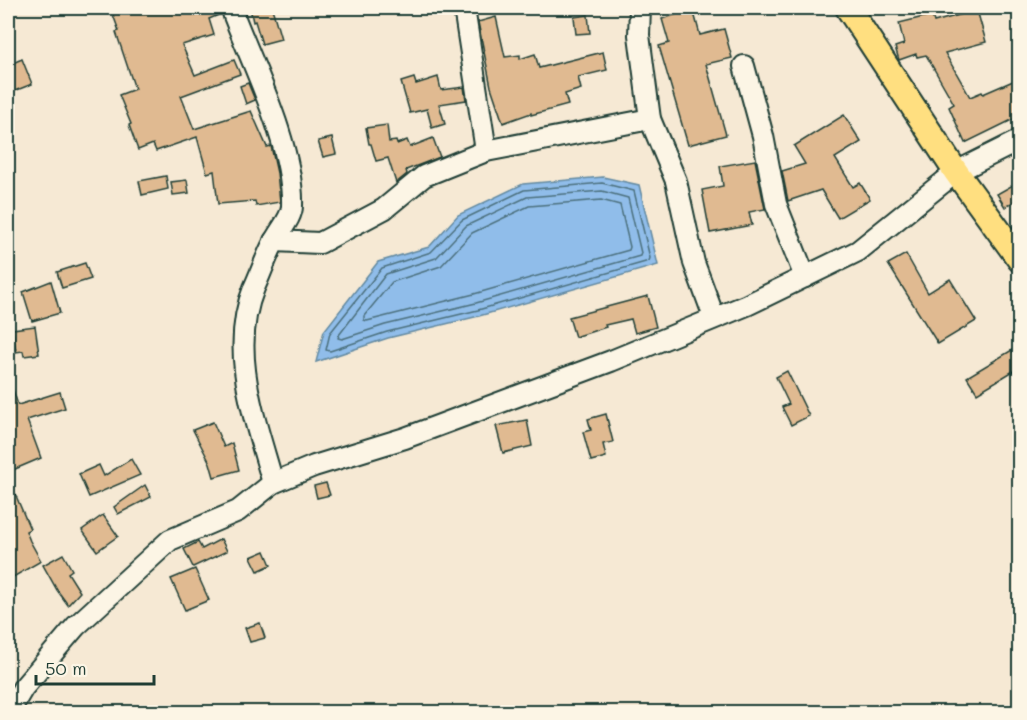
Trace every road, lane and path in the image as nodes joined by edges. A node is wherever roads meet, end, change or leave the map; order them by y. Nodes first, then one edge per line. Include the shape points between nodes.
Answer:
1 (232, 8) edge
2 (464, 8) edge
3 (640, 8) edge
4 (848, 8) edge
5 (744, 66) dead end
6 (650, 119) junction
7 (1020, 140) edge
8 (486, 151) junction
9 (956, 172) junction
10 (274, 241) junction
11 (1020, 260) edge
12 (805, 277) junction
13 (714, 317) junction
14 (273, 483) junction
15 (9, 707) edge

1 - 10 street via 290,170 293,210
2 - 8 street
3 - 6 street via 639,35
4 - 9 main road
5 - 12 street via 776,204
6 - 8 street
6 - 13 street via 676,181 694,263
7 - 9 street
8 - 10 street via 424,176 384,209 320,243
9 - 11 main road
9 - 12 street via 858,251
10 - 14 street via 249,302 242,342 248,392
12 - 13 street
13 - 14 street via 600,365
14 - 15 street via 238,511 170,540 76,626

